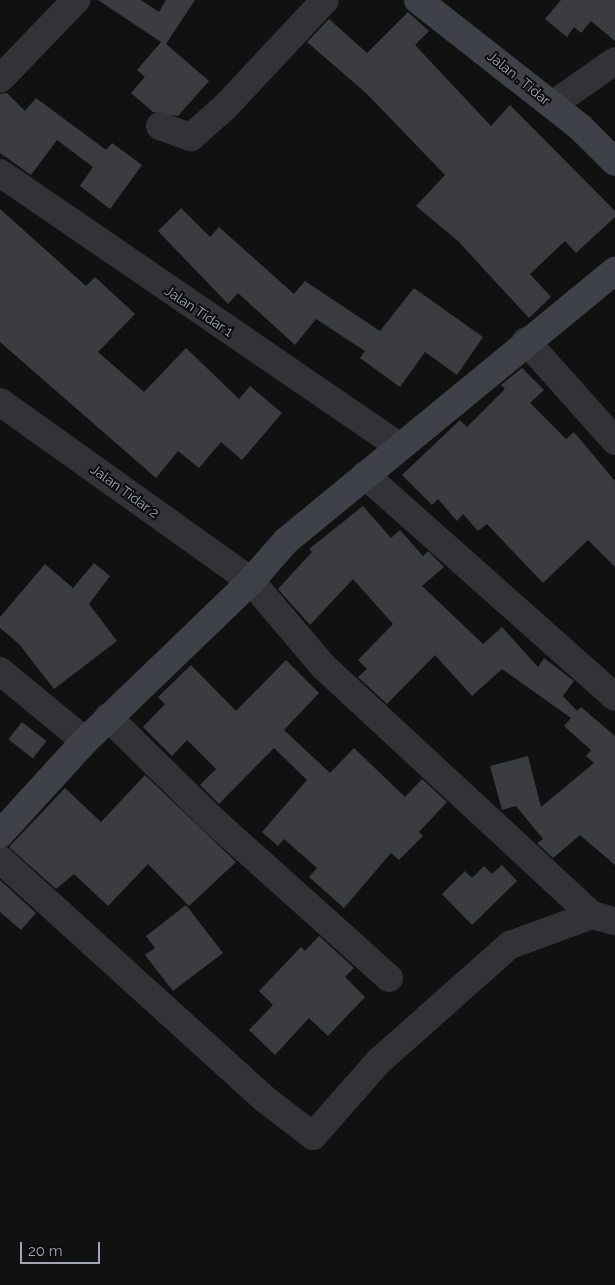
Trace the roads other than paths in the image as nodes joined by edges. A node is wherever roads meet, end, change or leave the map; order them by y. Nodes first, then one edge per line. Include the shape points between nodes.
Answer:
1 (76, 0) edge
2 (325, 0) edge
3 (418, 0) edge
4 (615, 61) edge
5 (0, 79) edge
6 (552, 105) junction
7 (160, 126) dead end
8 (615, 162) edge
9 (0, 173) edge
10 (615, 271) edge
11 (526, 341) junction
12 (0, 402) edge
13 (615, 441) edge
14 (400, 447) junction
15 (365, 475) junction
16 (251, 580) junction
17 (0, 671) edge
18 (615, 697) edge
19 (108, 717) junction
20 (85, 741) junction
21 (0, 834) edge
22 (0, 859) edge
23 (603, 918) edge
24 (390, 978) dead end

1 - 5 street
2 - 7 street via 225,107 191,137
3 - 6 street, Jalan . Tidar
4 - 6 street
6 - 8 street, Jalan . Tidar
9 - 14 street, Jalan Tidar 1
10 - 11 street
11 - 13 street
11 - 14 street
12 - 16 street, Jalan Tidar 2
14 - 15 street
15 - 16 street via 286,541
15 - 18 street
16 - 19 street
16 - 23 street, Jalan Tidar 2 via 324,666
17 - 20 street
19 - 20 street
19 - 24 street via 214,821
20 - 21 street
22 - 23 street via 266,1100 313,1136 378,1062 502,951 542,931

